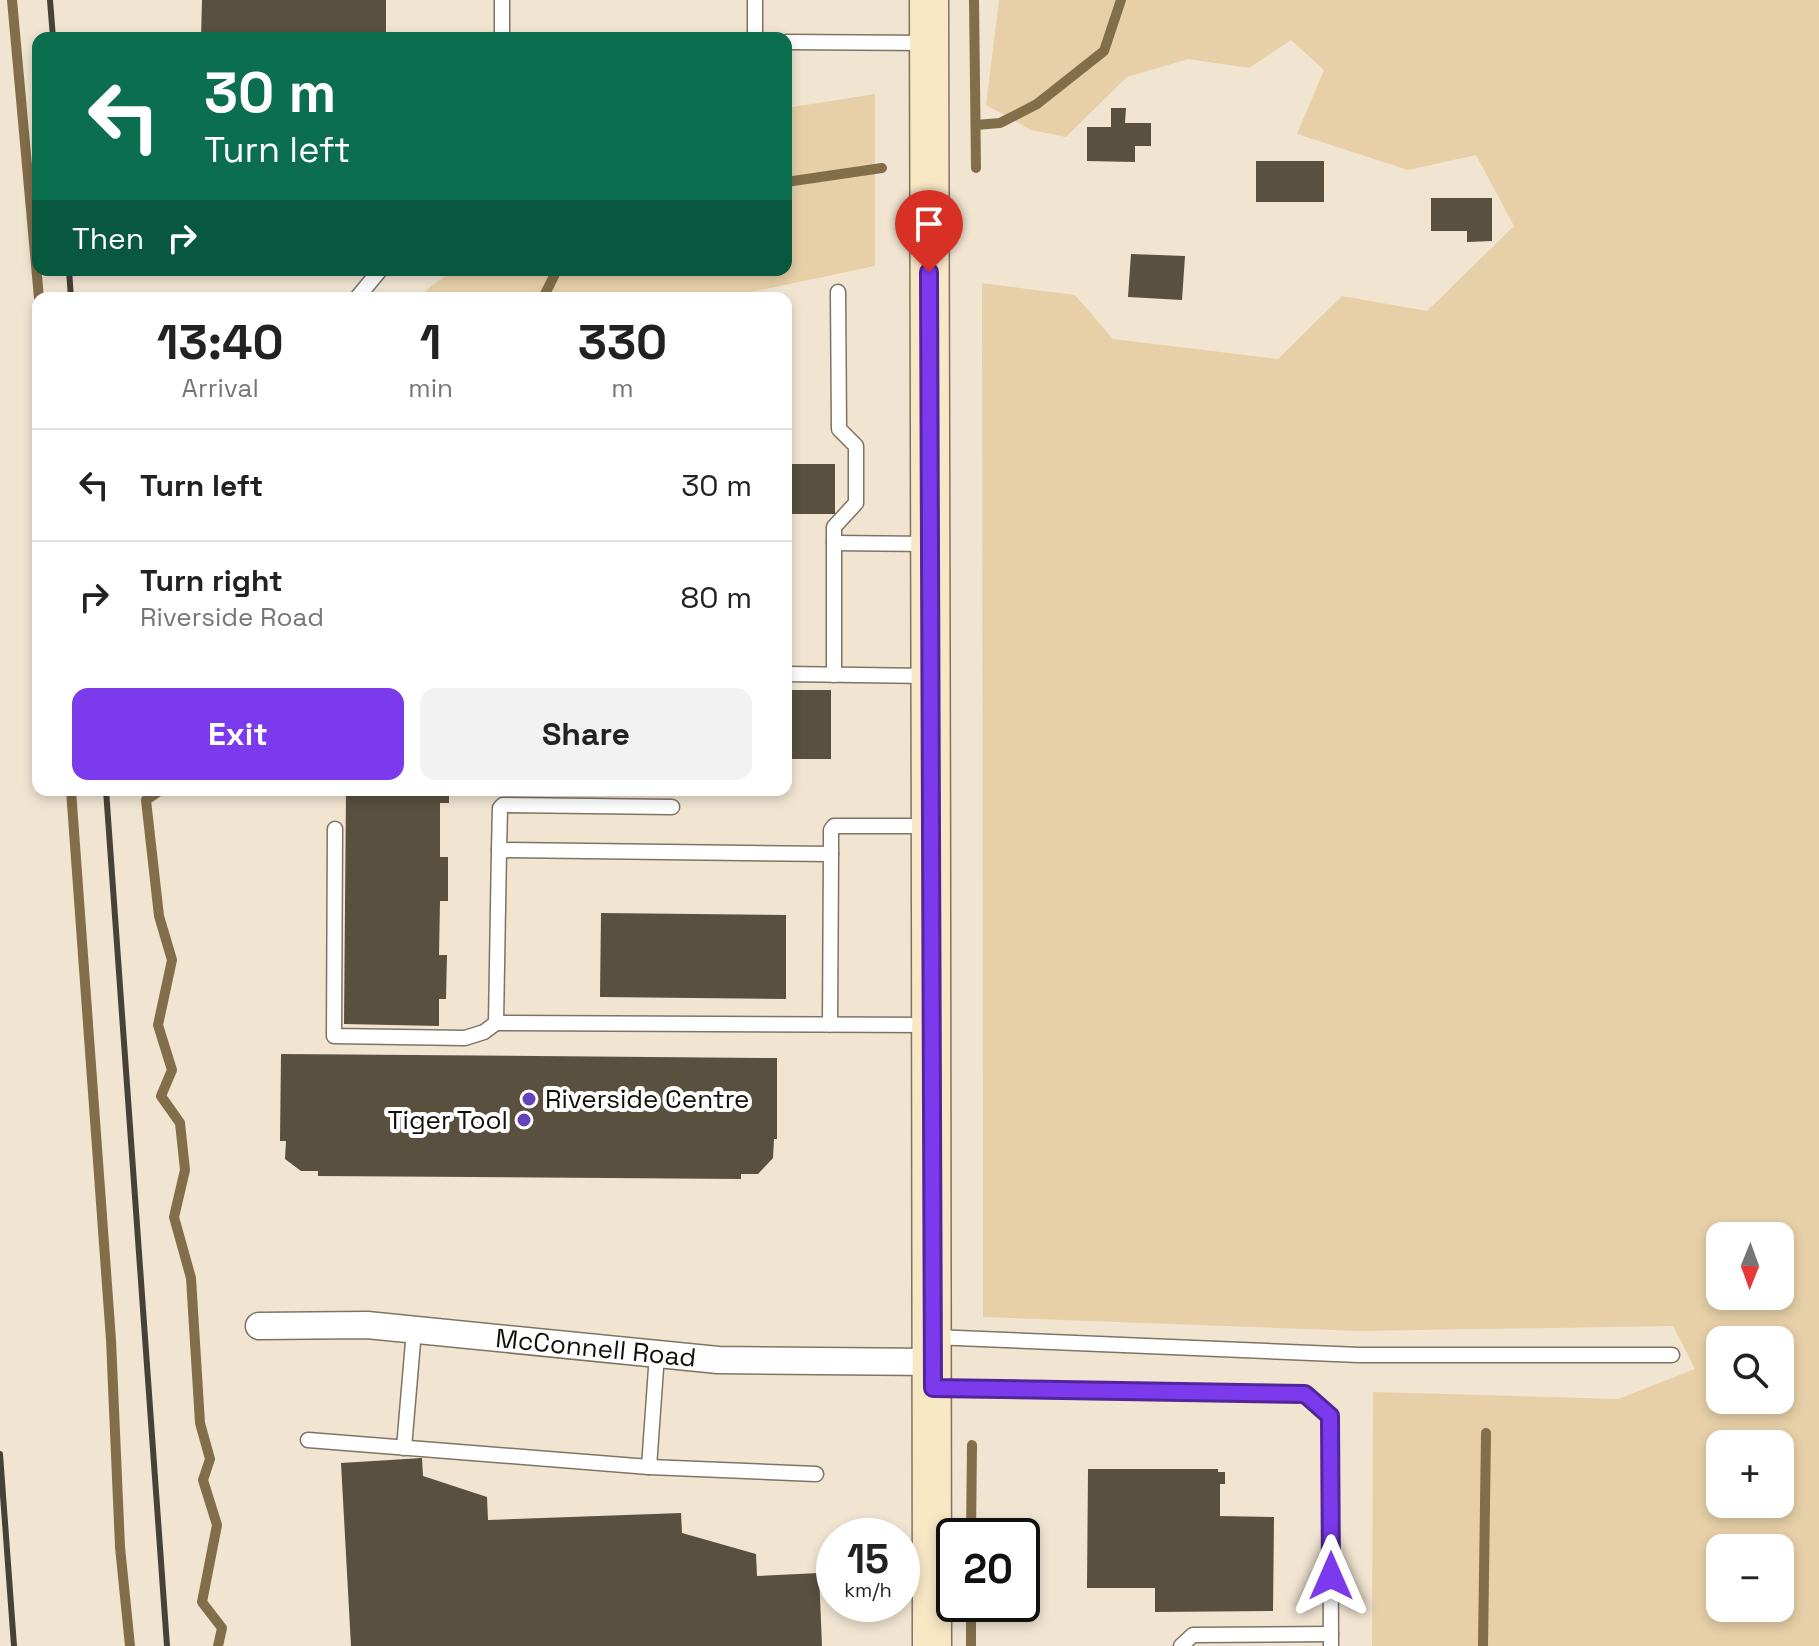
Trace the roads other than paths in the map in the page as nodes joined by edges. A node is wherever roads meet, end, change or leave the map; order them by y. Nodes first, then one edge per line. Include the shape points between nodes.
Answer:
1 (502, 0) edge
2 (755, 0) edge
3 (929, 0) edge
4 (502, 32) edge
5 (755, 32) edge
6 (792, 42) edge
7 (929, 43) junction
8 (375, 276) edge
9 (362, 292) edge
10 (838, 292) dead end
11 (834, 543) junction
12 (929, 544) junction
13 (792, 674) edge
14 (834, 675) junction
15 (929, 676) junction
16 (672, 807) dead end
17 (930, 826) junction
18 (335, 829) dead end
19 (499, 850) junction
20 (831, 854) junction
21 (496, 1023) junction
22 (830, 1025) junction
23 (932, 1025) junction
24 (259, 1326) dead end
25 (414, 1330) junction
26 (657, 1354) junction
27 (1672, 1355) dead end
28 (933, 1362) junction
29 (308, 1440) dead end
30 (404, 1448) junction
31 (649, 1467) junction
32 (816, 1474) dead end
33 (1331, 1640) edge
34 (932, 1646) edge
35 (1181, 1646) edge
36 (1318, 1646) edge

1 - 4 lane
2 - 5 lane
3 - 7 street
6 - 7 lane
7 - 12 street
8 - 9 lane
10 - 11 lane via 839,429 856,446 856,503 834,527
11 - 12 lane
11 - 14 lane
12 - 15 street
13 - 14 lane
14 - 15 lane
15 - 17 street
16 - 19 lane via 503,805
17 - 20 lane via 834,826
17 - 23 street
18 - 21 lane via 334,1036 465,1038
19 - 20 lane
19 - 21 lane
20 - 22 lane
21 - 22 lane
22 - 23 lane
23 - 28 street
24 - 25 street, McConnell Road
25 - 26 street, McConnell Road
25 - 30 lane
26 - 28 street, McConnell Road via 718,1360
26 - 31 lane
27 - 28 lane
28 - 33 lane via 1305,1394 1330,1416
28 - 34 street
29 - 30 lane
30 - 31 lane
31 - 32 lane
33 - 35 lane via 1193,1635
33 - 36 lane

